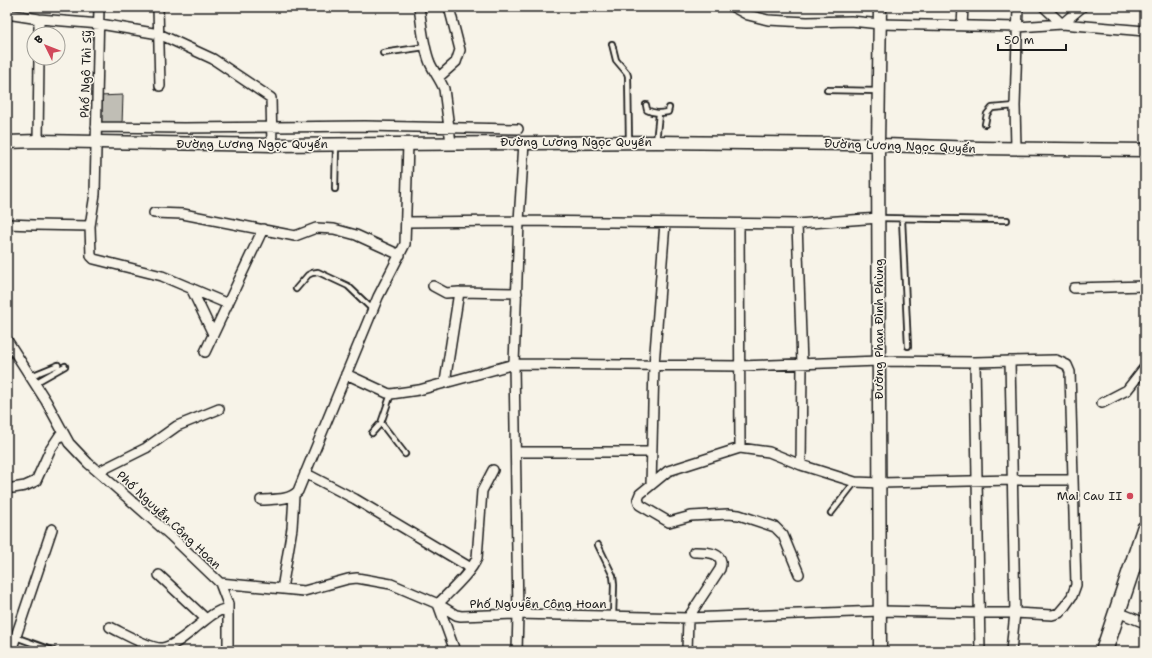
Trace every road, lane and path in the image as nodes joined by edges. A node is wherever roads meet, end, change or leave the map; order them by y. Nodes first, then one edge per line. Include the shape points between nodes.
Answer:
1 (99, 7) edge
2 (158, 7) edge
3 (419, 7) edge
4 (449, 7) edge
5 (733, 7) edge
6 (880, 7) edge
7 (963, 7) edge
8 (1018, 7) edge
9 (1044, 7) edge
10 (1082, 7) edge
11 (7, 14) edge
12 (39, 19) junction
13 (100, 24) junction
14 (880, 24) junction
15 (1062, 24) junction
16 (39, 26) edge
17 (962, 26) junction
18 (1018, 27) junction
19 (1145, 31) edge
20 (159, 34) junction
21 (612, 44) dead end
22 (425, 47) junction
23 (383, 53) dead end
24 (39, 66) edge
25 (439, 77) junction
26 (160, 86) dead end
27 (828, 90) dead end
28 (879, 91) junction
29 (646, 105) dead end
30 (1015, 106) junction
31 (669, 108) dead end
32 (659, 114) junction
33 (985, 124) dead end
34 (96, 127) junction
35 (272, 128) junction
36 (449, 128) junction
37 (518, 129) dead end
38 (38, 141) junction
39 (7, 142) edge
40 (96, 142) junction
41 (629, 142) junction
42 (656, 142) junction
43 (408, 143) junction
44 (451, 143) junction
45 (524, 143) junction
46 (336, 144) junction
47 (272, 145) junction
48 (878, 145) junction
49 (1016, 148) junction
50 (1145, 150) edge
51 (335, 190) dead end
52 (154, 213) dead end
53 (879, 218) junction
54 (902, 219) junction
55 (1007, 220) dead end
56 (519, 221) junction
57 (407, 222) junction
58 (665, 223) junction
59 (7, 224) edge
60 (739, 224) junction
61 (798, 224) junction
62 (90, 226) junction
63 (263, 228) junction
64 (400, 255) junction
65 (434, 286) dead end
66 (1145, 286) edge
67 (191, 288) junction
68 (1074, 288) dead end
69 (296, 289) dead end
70 (459, 292) junction
71 (517, 293) junction
72 (228, 304) junction
73 (373, 310) junction
74 (214, 334) junction
75 (7, 340) edge
76 (908, 346) dead end
77 (205, 352) dead end
78 (879, 360) junction
79 (1010, 361) junction
80 (975, 362) junction
81 (514, 364) junction
82 (802, 364) junction
83 (58, 365) dead end
84 (654, 365) junction
85 (65, 366) dead end
86 (740, 366) junction
87 (1145, 367) edge
88 (346, 374) junction
89 (33, 380) junction
90 (445, 382) junction
91 (392, 394) junction
92 (1102, 403) dead end
93 (219, 409) dead end
94 (381, 423) junction
95 (62, 432) junction
96 (372, 433) dead end
97 (740, 448) junction
98 (516, 452) junction
99 (651, 452) junction
100 (405, 454) dead end
101 (801, 466) junction
102 (493, 470) dead end
103 (98, 472) junction
104 (305, 473) junction
105 (1012, 480) junction
106 (1072, 480) junction
107 (976, 481) junction
108 (855, 482) junction
109 (881, 483) junction
110 (651, 485) junction
111 (12, 488) dead end
112 (294, 496) junction
113 (261, 500) dead end
114 (831, 513) dead end
115 (52, 529) dead end
116 (1145, 529) edge
117 (598, 545) dead end
118 (694, 552) dead end
119 (1145, 558) edge
120 (471, 568) junction
121 (799, 574) dead end
122 (160, 575) dead end
123 (220, 583) junction
124 (282, 589) junction
125 (438, 604) junction
126 (228, 608) junction
127 (880, 611) junction
128 (980, 613) junction
129 (1015, 613) junction
130 (518, 614) junction
131 (1125, 615) junction
132 (614, 616) junction
133 (688, 618) junction
134 (206, 619) junction
135 (1145, 623) edge
136 (110, 627) dead end
137 (11, 636) edge
138 (11, 651) edge
139 (54, 651) edge
140 (228, 651) edge
141 (455, 651) edge
142 (518, 651) edge
143 (687, 651) edge
144 (880, 651) edge
145 (980, 651) edge
146 (1011, 651) edge
147 (1104, 651) edge
148 (1112, 651) edge

1 - 13 street, Phố Ngô Thì Sỹ
2 - 20 street
3 - 22 street
4 - 25 street via 460,50 456,62
5 - 14 street via 748,15 768,20
6 - 14 main road, Đường Phan Đình Phùng
7 - 17 street
8 - 18 street
9 - 15 street
10 - 15 street
11 - 12 street
12 - 13 street
12 - 16 street
13 - 20 street
13 - 34 street, Phố Ngô Thì Sỹ
14 - 17 street
14 - 28 main road, Đường Phan Đình Phùng
15 - 18 street
15 - 19 street
17 - 18 street
18 - 30 street
20 - 26 street
20 - 35 street via 213,59 269,96 272,101
21 - 41 lane via 616,60 628,76
22 - 23 lane
22 - 25 street via 430,64
24 - 38 street
25 - 36 street via 444,89
27 - 28 lane
28 - 48 main road, Đường Phan Đình Phùng
29 - 32 lane via 649,112
30 - 33 lane via 992,108 987,114
30 - 49 street
31 - 32 lane via 668,112
32 - 42 lane
34 - 35 street
34 - 40 street, Phố Ngô Thì Sỹ
35 - 36 street
35 - 47 street
36 - 37 street
36 - 44 street
38 - 39 main road, Đường Lương Ngọc Quyến
38 - 40 main road, Đường Lương Ngọc Quyến
40 - 47 main road, Đường Lương Ngọc Quyến
40 - 62 street, Phố Ngô Thì Sỹ via 95,194
41 - 42 main road, Đường Lương Ngọc Quyến
41 - 45 main road, Đường Lương Ngọc Quyến
42 - 48 main road, Đường Lương Ngọc Quyến
43 - 44 main road, Đường Lương Ngọc Quyến
43 - 46 main road, Đường Lương Ngọc Quyến
43 - 57 street
44 - 45 main road, Đường Lương Ngọc Quyến
45 - 56 street
46 - 47 main road, Đường Lương Ngọc Quyến
46 - 51 lane
48 - 49 main road, Đường Lương Ngọc Quyến
48 - 53 main road, Đường Phan Đình Phùng
49 - 50 main road, Đường Lương Ngọc Quyến
52 - 63 street via 183,214
53 - 54 lane
53 - 61 street
53 - 78 main road, Đường Phan Đình Phùng
54 - 55 lane
54 - 76 lane
56 - 57 street
56 - 58 street
56 - 71 street
57 - 64 street via 405,244
58 - 60 street
58 - 84 street
59 - 62 street
60 - 61 street
60 - 86 street
61 - 82 street
62 - 67 street, Phố Ngô Thì Sỹ via 90,252 94,259 162,276
63 - 64 street via 295,236 316,228 334,229 356,235
63 - 72 street
64 - 73 street
65 - 70 street via 446,293
66 - 68 street
67 - 72 street, Phố Ngô Thì Sỹ
67 - 74 street
69 - 73 lane via 308,275 318,272 348,286
70 - 71 street
70 - 90 street
71 - 81 street
72 - 74 street
73 - 88 street
74 - 77 street
75 - 89 street, Phố Nguyễn Công Hoan
78 - 80 street
78 - 82 street
78 - 109 main road, Đường Phan Đình Phùng
79 - 80 street
79 - 105 street
79 - 106 street via 1056,360 1067,365 1070,372
80 - 107 street
81 - 84 street
81 - 90 street
81 - 98 street
82 - 86 street
82 - 101 street
83 - 89 lane
84 - 86 street
84 - 99 street
85 - 89 lane
86 - 97 street
87 - 92 street via 1127,390
88 - 91 street
88 - 104 street
89 - 95 street, Phố Nguyễn Công Hoan
90 - 91 street via 419,390
91 - 94 lane
93 - 103 street via 177,426 146,448
94 - 96 lane
94 - 100 lane
95 - 103 street, Phố Nguyễn Công Hoan via 69,443
95 - 111 street via 50,450 36,481
97 - 101 street via 769,452
97 - 110 street via 668,471
98 - 99 street
98 - 130 street
99 - 110 street
101 - 108 street
102 - 120 street via 482,491 477,558
103 - 123 street, Phố Nguyễn Công Hoan
104 - 112 street
104 - 120 street via 355,499
105 - 106 street
105 - 107 street
105 - 129 street
106 - 129 street, Phố Nguyễn Công Hoan via 1076,585 1072,596 1059,613
107 - 109 street
107 - 128 street
108 - 109 street
108 - 114 lane
109 - 127 main road, Đường Phan Đình Phùng
110 - 121 street via 640,494 640,505 669,522 691,516 728,514 775,527 784,535
112 - 113 street
112 - 124 street via 292,528
115 - 137 street
116 - 147 highway
117 - 132 lane via 613,576
118 - 133 street via 716,554 722,565
119 - 131 highway
120 - 125 street
122 - 134 street
123 - 124 street, Phố Nguyễn Công Hoan
123 - 126 street
124 - 125 street, Phố Nguyễn Công Hoan via 304,591 357,578 391,584
125 - 130 street, Phố Nguyễn Công Hoan via 461,616
125 - 141 street
126 - 134 street via 216,611
126 - 140 street
127 - 128 street, Phố Nguyễn Công Hoan
127 - 133 street, Phố Nguyễn Công Hoan
127 - 144 main road, Đường Phan Đình Phùng
128 - 129 street, Phố Nguyễn Công Hoan
128 - 145 street
129 - 146 street
130 - 132 street, Phố Nguyễn Công Hoan
130 - 142 street
131 - 135 street
131 - 148 highway
132 - 133 street, Phố Nguyễn Công Hoan
133 - 143 street
134 - 136 street via 182,639 161,648
137 - 138 street
137 - 139 lane

